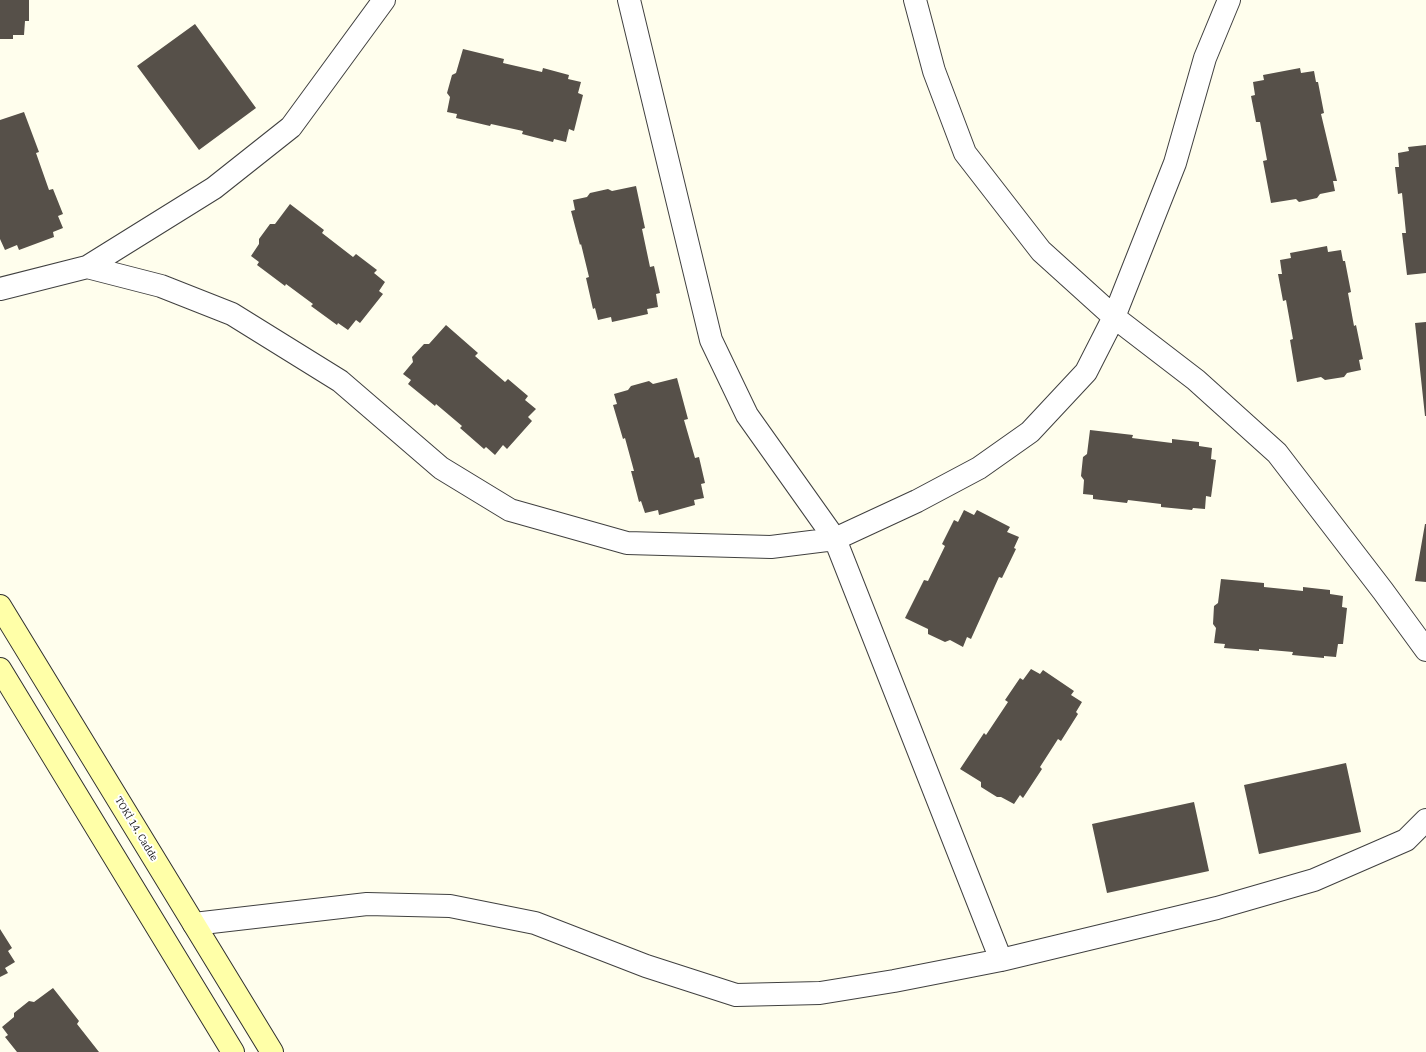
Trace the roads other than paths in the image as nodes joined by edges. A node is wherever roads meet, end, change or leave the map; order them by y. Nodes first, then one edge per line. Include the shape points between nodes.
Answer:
1 (384, 0) edge
2 (629, 0) edge
3 (915, 0) edge
4 (1229, 0) edge
5 (87, 267) junction
6 (0, 289) edge
7 (1114, 317) junction
8 (835, 539) junction
9 (0, 606) edge
10 (1426, 650) edge
11 (0, 669) edge
12 (1426, 820) edge
13 (194, 924) junction
14 (1001, 960) junction
15 (234, 1052) edge
16 (272, 1052) edge

1 - 5 street via 290,127 214,188
2 - 8 street via 711,340 747,415
3 - 7 street via 934,71 965,153 1041,251
4 - 7 street via 1204,58 1175,162
5 - 6 street
5 - 8 street via 161,286 232,314 340,381 441,468 510,510 628,543 770,547
7 - 8 street via 1086,372 1030,432 979,468 917,501
7 - 10 street via 1196,380 1277,453
8 - 14 street
9 - 13 main road, TOKİ 14. Cadde
11 - 15 main road
12 - 14 street via 1406,840 1314,880 1217,908
13 - 14 street via 367,904 450,906 535,923 646,966 736,995 820,992 894,982
13 - 16 main road, TOKİ 14. Cadde

